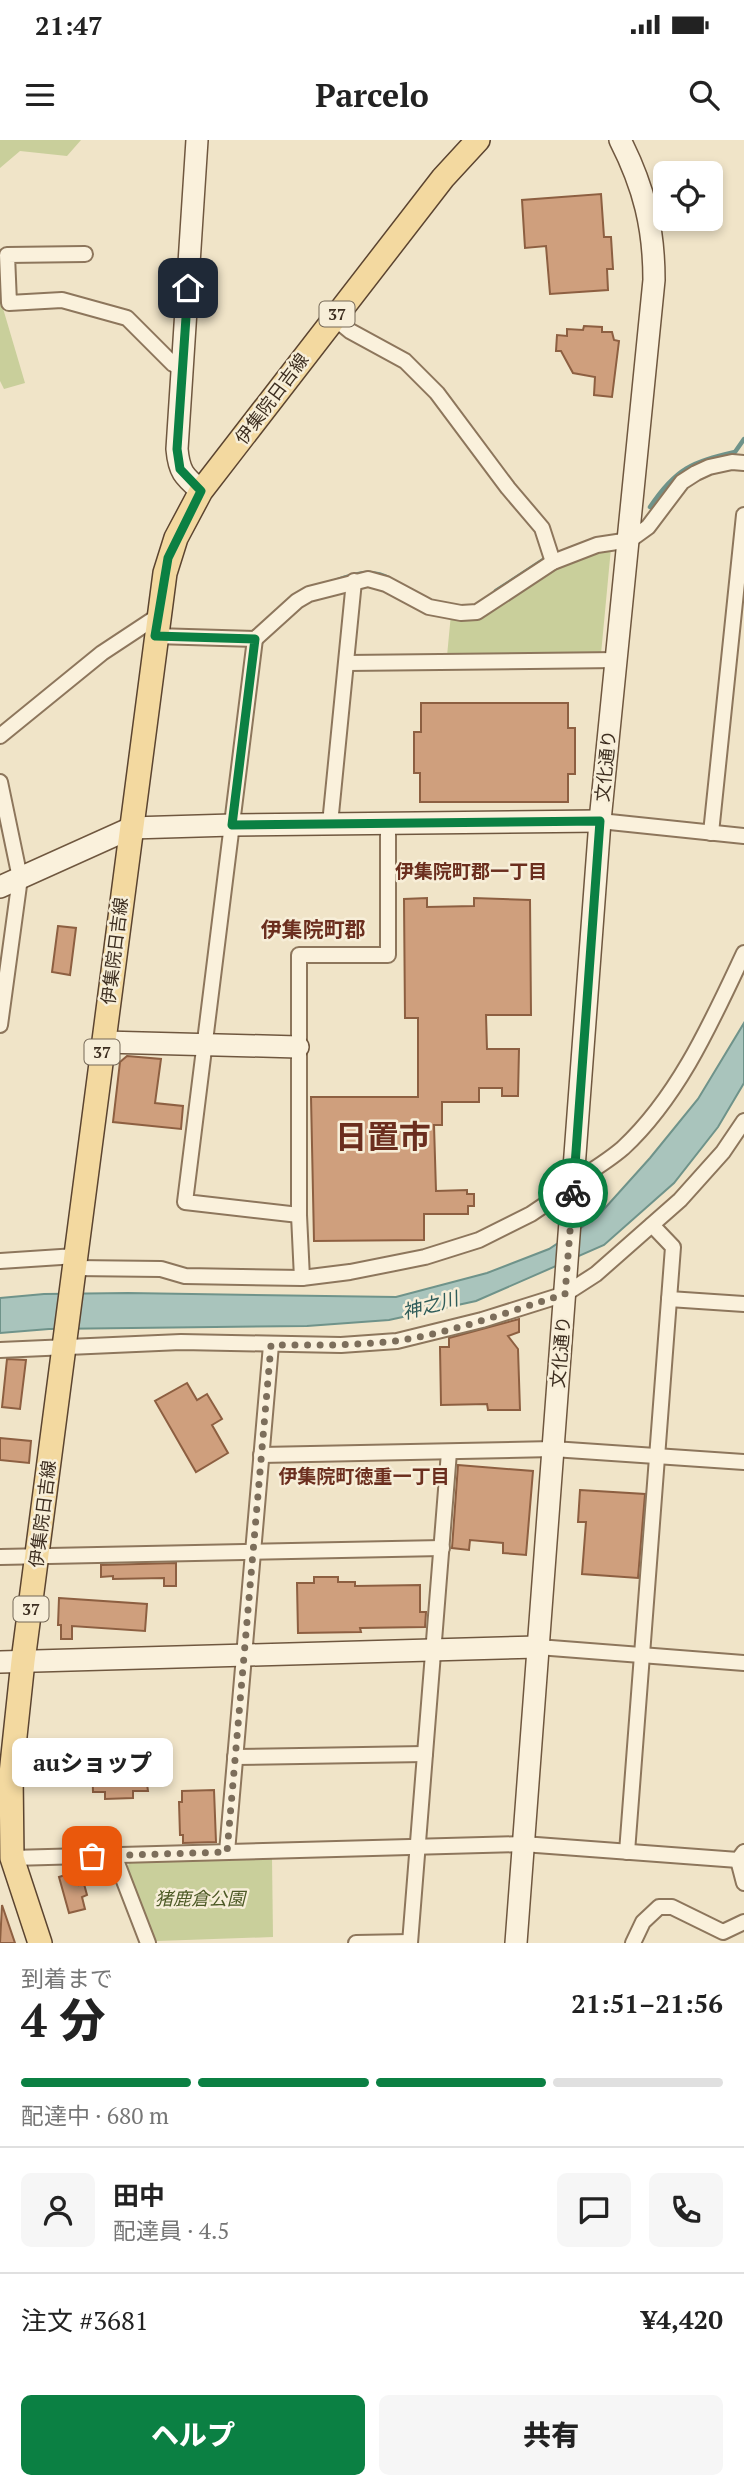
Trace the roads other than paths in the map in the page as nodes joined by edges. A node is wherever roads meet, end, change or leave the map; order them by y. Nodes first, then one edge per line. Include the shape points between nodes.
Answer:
1 (197, 140) edge
2 (478, 140) edge
3 (620, 140) edge
4 (85, 254) dead end
5 (334, 318) junction
6 (182, 369) junction
7 (744, 463) edge
8 (201, 491) junction
9 (744, 515) edge
10 (630, 540) junction
11 (552, 558) junction
12 (354, 581) junction
13 (157, 626) junction
14 (738, 638) edge
15 (255, 639) junction
16 (618, 660) junction
17 (347, 663) junction
18 (0, 736) edge
19 (0, 782) edge
20 (600, 821) junction
21 (388, 823) junction
22 (330, 824) junction
23 (232, 825) junction
24 (131, 828) junction
25 (711, 832) junction
26 (744, 836) edge
27 (20, 878) junction
28 (0, 887) edge
29 (744, 953) edge
30 (0, 1018) edge
31 (0, 1026) edge
32 (104, 1042) junction
33 (203, 1046) junction
34 (298, 1048) junction
35 (744, 1121) edge
36 (573, 1188) junction
37 (299, 1215) junction
38 (652, 1225) junction
39 (0, 1261) edge
40 (75, 1267) junction
41 (302, 1278) junction
42 (566, 1284) junction
43 (670, 1298) junction
44 (744, 1304) edge
45 (65, 1343) junction
46 (271, 1345) junction
47 (0, 1350) edge
48 (553, 1449) junction
49 (449, 1452) junction
50 (261, 1455) junction
51 (657, 1455) junction
52 (744, 1462) edge
53 (442, 1548) junction
54 (252, 1553) junction
55 (0, 1557) edge
56 (38, 1557) junction
57 (538, 1647) junction
58 (435, 1650) junction
59 (642, 1653) junction
60 (243, 1654) junction
61 (23, 1661) junction
62 (0, 1662) edge
63 (744, 1662) edge
64 (425, 1754) junction
65 (235, 1757) junction
66 (523, 1844) junction
67 (419, 1846) junction
68 (227, 1852) junction
69 (627, 1852) junction
70 (114, 1855) junction
71 (741, 1856) edge
72 (6, 1858) edge
73 (744, 1883) edge
74 (744, 1922) edge
75 (410, 1942) edge
76 (40, 1943) edge
77 (148, 1943) edge
78 (356, 1943) edge
79 (516, 1943) edge
80 (633, 1943) edge

1 - 6 street
2 - 5 main road, 伊集院日吉線 / 37
3 - 10 street, 文化通り via 650,218 654,249
4 - 6 street via 7,255 9,303 62,300 127,318
5 - 8 main road, 伊集院日吉線 / 37
5 - 11 street via 405,361 437,393 542,528
6 - 8 street via 178,462 183,474
7 - 10 street via 709,467 682,482 648,527
8 - 13 main road, 伊集院日吉線 / 37 via 168,558
9 - 14 street
10 - 11 street
10 - 16 street, 文化通り
11 - 12 street via 469,614 429,607 378,580
12 - 15 street via 297,601
12 - 17 street
13 - 15 street
13 - 18 street via 102,653
13 - 24 main road, 伊集院日吉線 / 37
14 - 25 street
15 - 23 street
16 - 17 street
16 - 20 street, 文化通り
17 - 22 street
19 - 27 street
20 - 21 street
20 - 25 street
20 - 36 street, 文化通り
21 - 22 street
21 - 34 street via 388,955 299,955
22 - 23 street
23 - 24 street
23 - 33 street
24 - 27 street
24 - 32 main road, 伊集院日吉線 / 37
25 - 26 street
27 - 28 street
27 - 30 street
29 - 36 street via 698,1047 672,1088 622,1149
30 - 31 street
32 - 33 street
32 - 40 main road, 伊集院日吉線 / 37
33 - 34 street
33 - 37 street via 185,1202
34 - 37 street
35 - 38 street via 723,1152
36 - 41 street via 479,1240 425,1257
36 - 42 street, 文化通り
37 - 41 street
38 - 42 street via 596,1274
38 - 43 street via 673,1248
39 - 40 street
40 - 41 street via 161,1269 185,1276
40 - 45 main road, 伊集院日吉線 / 37
42 - 46 street via 482,1320 397,1340
42 - 48 street, 文化通り
43 - 44 street
43 - 51 street
45 - 46 street
45 - 47 street
45 - 56 main road, 伊集院日吉線 / 37
46 - 50 street
48 - 49 street
48 - 51 street
48 - 57 street, 文化通り
49 - 50 street
49 - 53 street
50 - 54 street
51 - 52 street
51 - 59 street
53 - 54 street
53 - 58 street
54 - 56 street
54 - 60 street
55 - 56 street
56 - 61 main road, 伊集院日吉線 / 37
57 - 58 street
57 - 59 street
57 - 66 street, 文化通り
58 - 60 street
58 - 64 street
59 - 63 street
59 - 69 street
60 - 61 street
60 - 65 street
61 - 62 street
61 - 72 main road, 伊集院日吉線 / 37
64 - 65 street
64 - 67 street
65 - 68 street
66 - 67 street
66 - 69 street
66 - 79 street, 文化通り
67 - 68 street
67 - 75 street
68 - 70 street
69 - 71 street
70 - 72 street
70 - 77 street
71 - 73 street
72 - 76 main road, 伊集院日吉線 / 37
74 - 80 street via 723,1932 672,1907 659,1907 643,1922
75 - 78 street

